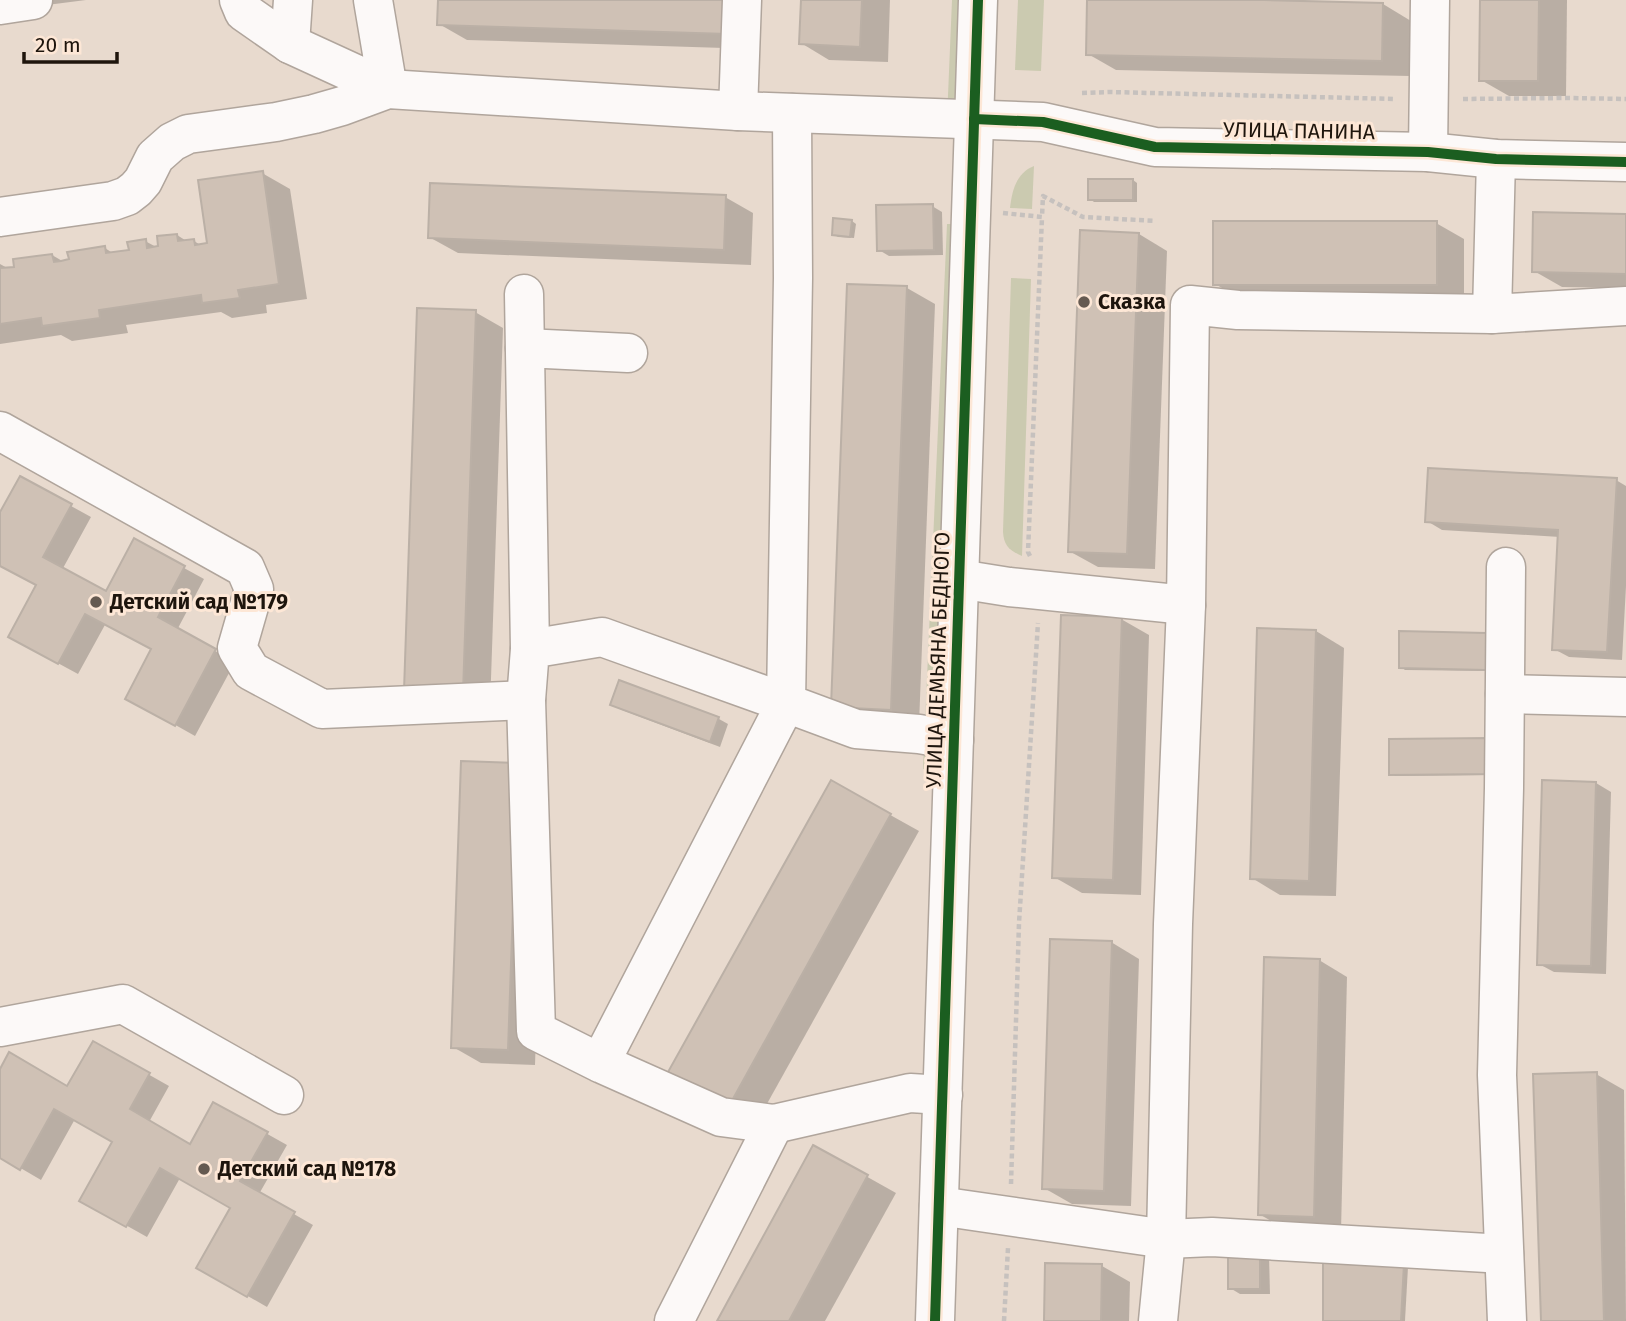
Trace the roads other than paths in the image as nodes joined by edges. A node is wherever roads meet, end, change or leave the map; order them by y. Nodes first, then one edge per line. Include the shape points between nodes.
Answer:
1 (33, 0) edge
2 (239, 0) edge
3 (293, 0) edge
4 (373, 0) edge
5 (743, 0) edge
6 (978, 0) edge
7 (1430, 0) edge
8 (0, 5) edge
9 (289, 44) junction
10 (388, 89) junction
11 (738, 111) junction
12 (792, 113) junction
13 (974, 119) junction
14 (1428, 152) junction
15 (1496, 159) junction
16 (1626, 162) edge
17 (0, 217) edge
18 (524, 294) dead end
19 (1626, 306) edge
20 (1492, 314) junction
21 (525, 348) junction
22 (628, 353) dead end
23 (0, 430) edge
24 (1506, 567) dead end
25 (959, 579) junction
26 (1185, 604) junction
27 (530, 649) junction
28 (1505, 694) junction
29 (1626, 697) edge
30 (526, 700) junction
31 (786, 703) junction
32 (954, 740) junction
33 (0, 1027) edge
34 (600, 1063) junction
35 (284, 1095) dead end
36 (943, 1095) junction
37 (774, 1124) junction
38 (939, 1206) junction
39 (1166, 1239) junction
40 (1504, 1254) junction
41 (674, 1321) edge
42 (935, 1321) edge
43 (1158, 1321) edge
44 (1507, 1321) edge

1 - 8 street
2 - 9 street via 244,12
3 - 9 street
4 - 10 street
5 - 11 street
6 - 13 street, УЛИЦА ДЕМЬЯНА БЕДНОГО
7 - 14 street
9 - 10 street
10 - 11 street, УЛИЦА ПАНИНА
10 - 17 street via 314,114 188,135 155,157 136,189 113,201
11 - 12 street, УЛИЦА ПАНИНА
12 - 13 street, УЛИЦА ПАНИНА
12 - 31 street
13 - 14 street, УЛИЦА ПАНИНА via 1044,122 1155,148
13 - 25 street, УЛИЦА ДЕМЬЯНА БЕДНОГО
14 - 15 street, УЛИЦА ПАНИНА
15 - 16 street, УЛИЦА ПАНИНА
15 - 20 street
18 - 21 street
19 - 20 street
20 - 26 street via 1238,310 1190,305
21 - 22 street
21 - 27 street
23 - 30 street via 245,568 254,589 237,648 251,670 322,709
24 - 28 street
25 - 26 street
25 - 32 street, УЛИЦА ДЕМЬЯНА БЕДНОГО
26 - 39 street
27 - 30 street
27 - 31 street via 602,637
28 - 29 street
28 - 40 street via 1497,1075
30 - 34 street via 536,1031
31 - 32 street via 856,729
31 - 34 street
32 - 36 street, УЛИЦА ДЕМЬЯНА БЕДНОГО
33 - 35 street via 123,1004
34 - 37 street via 721,1117
36 - 37 street via 910,1093
36 - 38 street, УЛИЦА ДЕМЬЯНА БЕДНОГО
37 - 41 street
38 - 39 street
38 - 42 street, УЛИЦА ДЕМЬЯНА БЕДНОГО
39 - 40 street via 1212,1237
39 - 43 street
40 - 44 street

